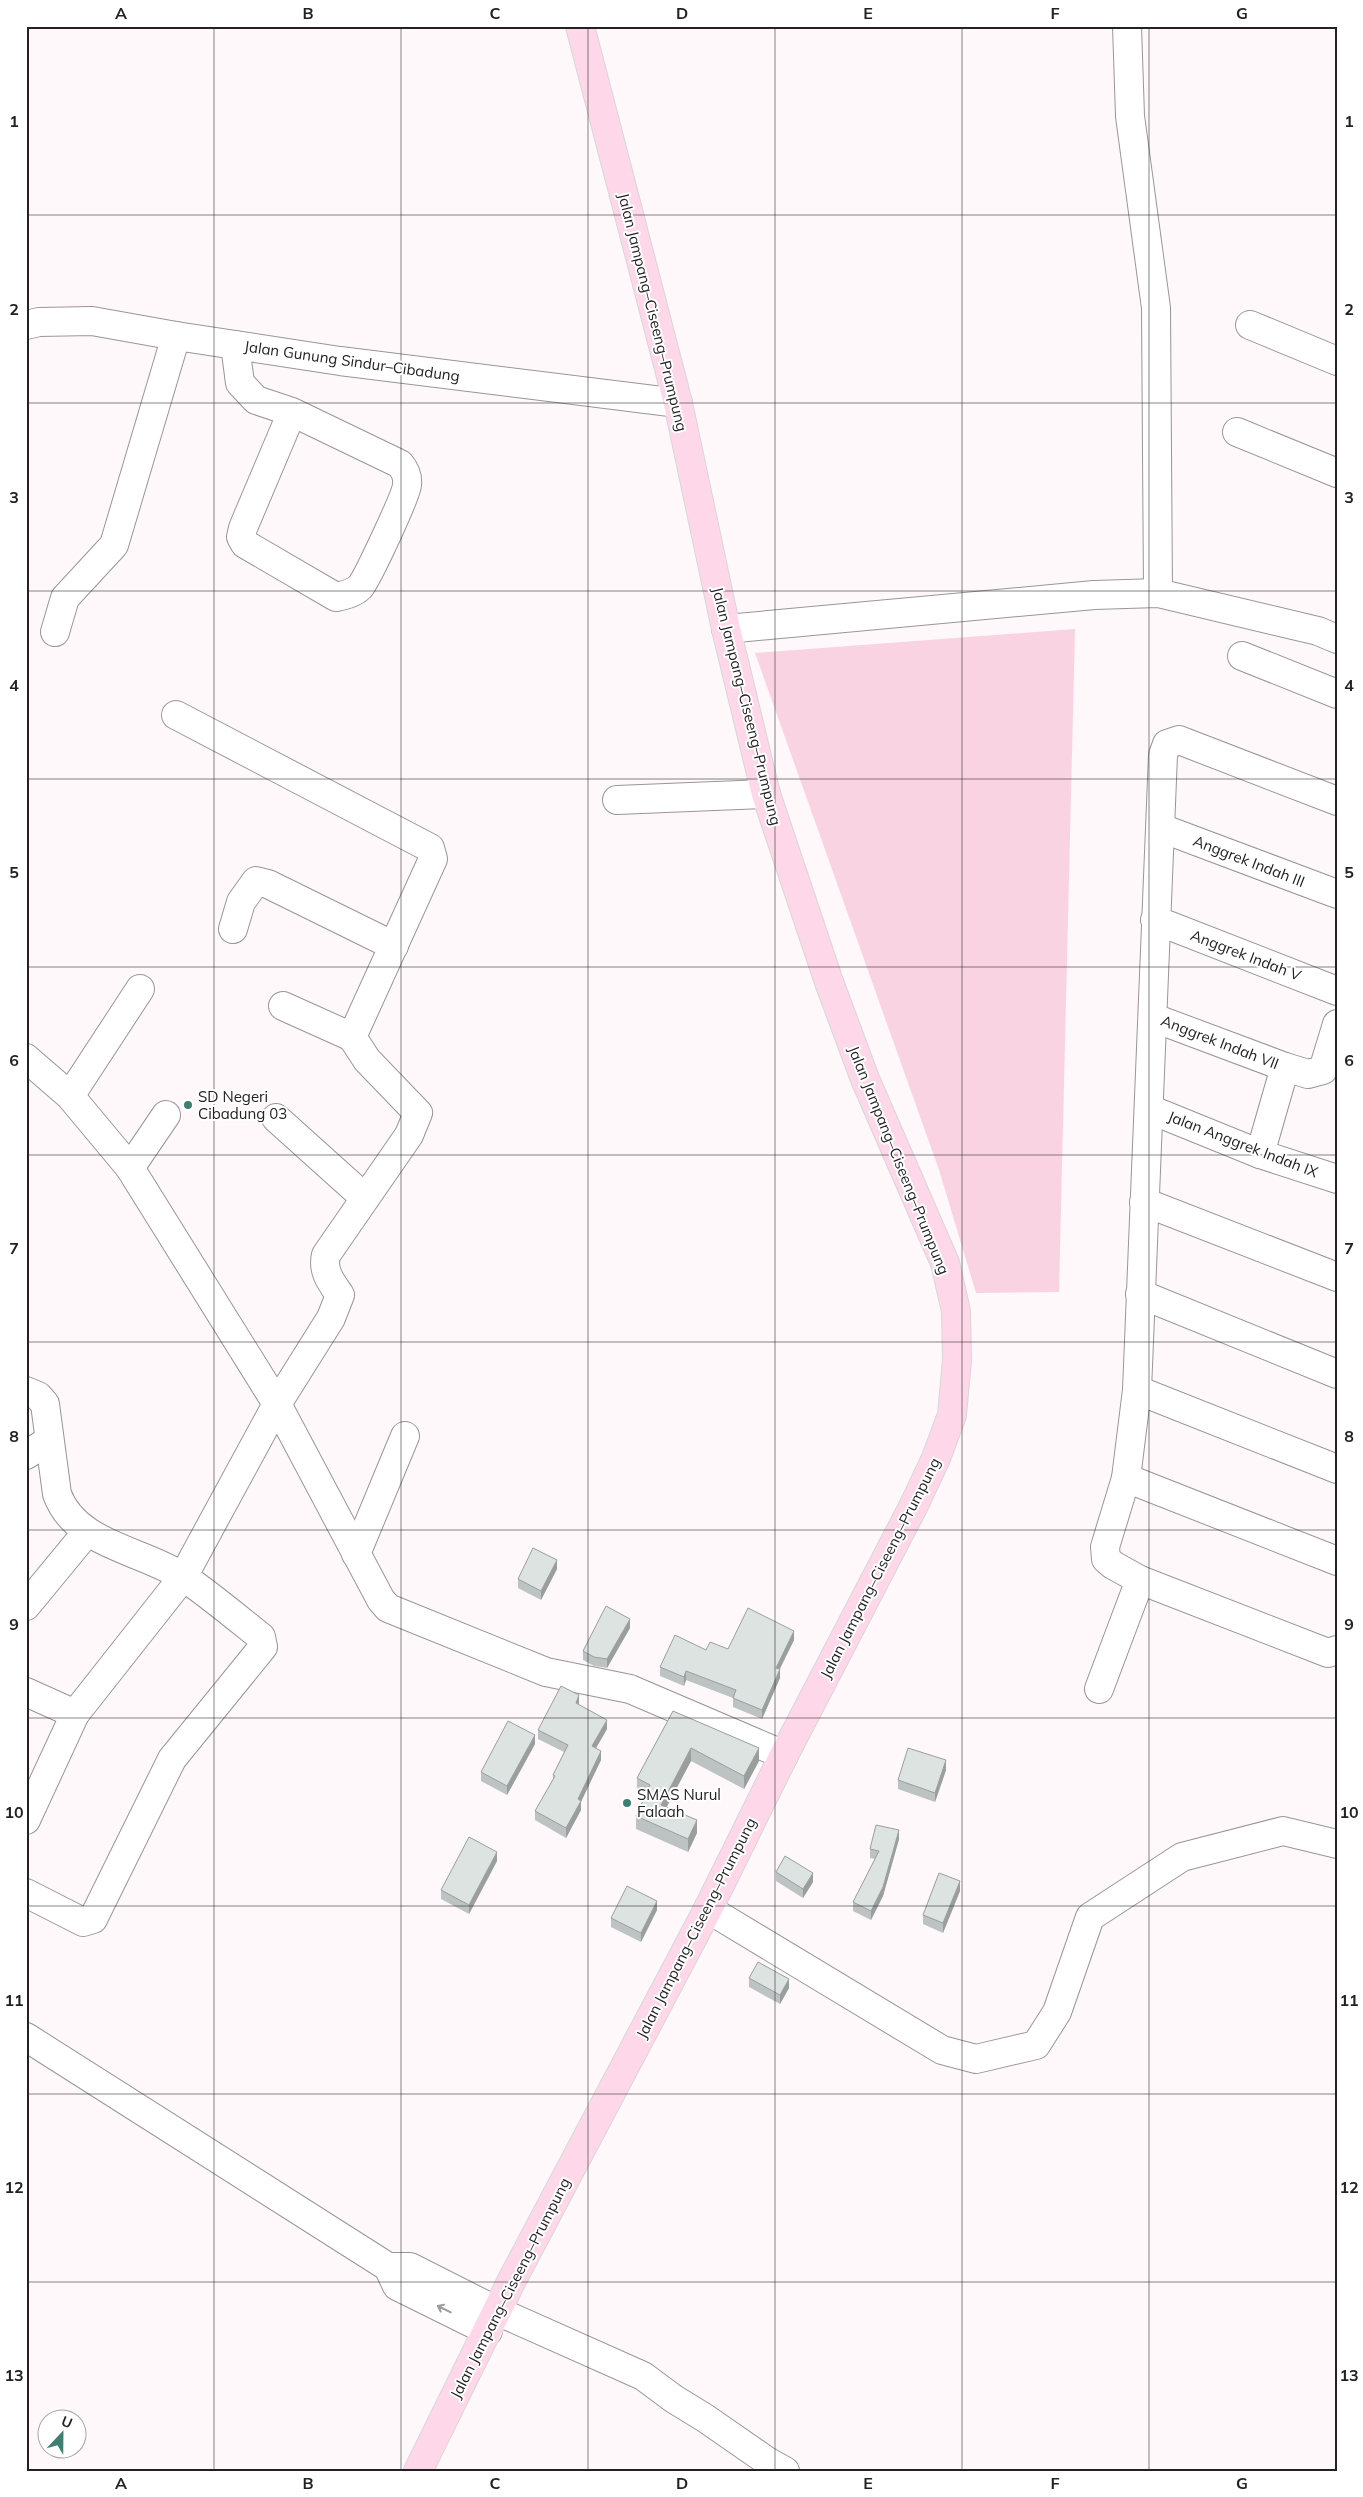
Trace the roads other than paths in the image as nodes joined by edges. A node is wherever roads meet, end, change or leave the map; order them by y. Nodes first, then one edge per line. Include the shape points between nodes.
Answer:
1 (580, 26) edge
2 (1127, 26) edge
3 (26, 325) edge
4 (1250, 325) dead end
5 (176, 336) junction
6 (235, 345) junction
7 (1337, 361) edge
8 (678, 403) junction
9 (292, 412) junction
10 (1237, 432) dead end
11 (1337, 473) edge
12 (1147, 593) junction
13 (726, 629) junction
14 (55, 632) dead end
15 (1337, 639) edge
16 (1242, 656) dead end
17 (1337, 694) edge
18 (176, 715) dead end
19 (766, 794) junction
20 (617, 800) dead end
21 (1337, 801) edge
22 (1161, 828) junction
23 (1337, 894) edge
24 (1155, 920) junction
25 (233, 929) dead end
26 (394, 946) junction
27 (140, 989) dead end
28 (1337, 991) edge
29 (283, 1006) dead end
30 (1154, 1018) junction
31 (1337, 1024) edge
32 (352, 1037) junction
33 (26, 1058) edge
34 (1285, 1067) junction
35 (70, 1096) junction
36 (1149, 1109) junction
37 (166, 1114) dead end
38 (276, 1118) dead end
39 (1260, 1154) junction
40 (130, 1168) junction
41 (1337, 1179) edge
42 (365, 1198) junction
43 (1144, 1202) junction
44 (1337, 1277) edge
45 (1140, 1294) junction
46 (1337, 1374) edge
47 (1137, 1390) junction
48 (26, 1391) edge
49 (277, 1404) junction
50 (405, 1436) dead end
51 (37, 1448) edge
52 (1337, 1468) edge
53 (1126, 1478) junction
54 (87, 1532) junction
55 (356, 1554) junction
56 (1337, 1561) edge
57 (184, 1577) junction
58 (1140, 1580) junction
59 (26, 1606) edge
60 (1336, 1650) edge
61 (1099, 1690) dead end
62 (26, 1692) edge
63 (74, 1714) junction
64 (784, 1755) junction
65 (26, 1820) edge
66 (1337, 1844) edge
67 (26, 1893) edge
68 (708, 1909) junction
69 (26, 2037) edge
70 (492, 2321) junction
71 (771, 2468) edge
72 (418, 2471) edge

1 - 8 main road, Jalan Jampang–Ciseeng–Prumpung
2 - 12 street via 1130,116 1156,308
3 - 5 street, Jalan Gunung Sindur–Cibadung via 92,320
4 - 7 street
5 - 6 street, Jalan Gunung Sindur–Cibadung
5 - 14 street via 114,545 66,598
6 - 8 street, Jalan Gunung Sindur–Cibadung
6 - 9 street via 240,384 256,400
8 - 13 main road, Jalan Jampang–Ciseeng–Prumpung
9 - 9 street via 243,528 242,539 245,544 336,597 346,595 354,592 366,579 406,490 406,470 400,464
10 - 11 street
12 - 13 street via 1094,595
12 - 15 street via 1318,631
13 - 19 main road, Jalan Jampang–Ciseeng–Prumpung
16 - 17 street
18 - 26 street via 430,848 433,859
19 - 20 street
19 - 64 main road, Jalan Jampang–Ciseeng–Prumpung via 865,1079 945,1263 956,1311 957,1360 952,1415 936,1458
21 - 22 street via 1179,740 1167,744 1163,755
22 - 23 street, Anggrek Indah III
22 - 24 street
24 - 28 street, Anggrek Indah V
24 - 30 street
25 - 26 street via 241,902 256,881
26 - 32 street
27 - 35 street
29 - 32 street
30 - 34 street, Anggrek Indah VII
30 - 36 street
31 - 34 street, Anggrek Indah VII via 1323,1070 1308,1074
32 - 42 street via 367,1060 418,1113 409,1135
33 - 35 street
34 - 39 street
35 - 40 street
36 - 39 street, Jalan Anggrek Indah IX
36 - 43 street
37 - 40 street
38 - 42 street
39 - 41 street, Jalan Anggrek Indah IX
40 - 49 street
42 - 49 street via 326,1255 324,1265 340,1296 331,1318
43 - 44 street
43 - 45 street
45 - 46 street
45 - 47 street
47 - 52 street
47 - 53 street
48 - 51 street via 38,1396 45,1404
49 - 55 street
49 - 57 street
50 - 55 street
51 - 54 street via 62,1508
53 - 56 street
53 - 58 street via 1104,1546 1106,1559 1113,1566
54 - 57 street
54 - 59 street
55 - 64 street via 388,1608 546,1672 630,1688
57 - 63 street
57 - 67 street via 261,1637 263,1647 172,1759 93,1919 83,1922
58 - 60 street via 1328,1653
58 - 61 street
62 - 63 street
63 - 65 street
64 - 68 main road, Jalan Jampang–Ciseeng–Prumpung
66 - 68 street via 1283,1832 1182,1858 1090,1917 1057,2012 1036,2045 976,2059 942,2050
68 - 70 main road, Jalan Jampang–Ciseeng–Prumpung
69 - 70 street via 388,2267 410,2267
70 - 71 street via 644,2376
70 - 72 main road, Jalan Jampang–Ciseeng–Prumpung

